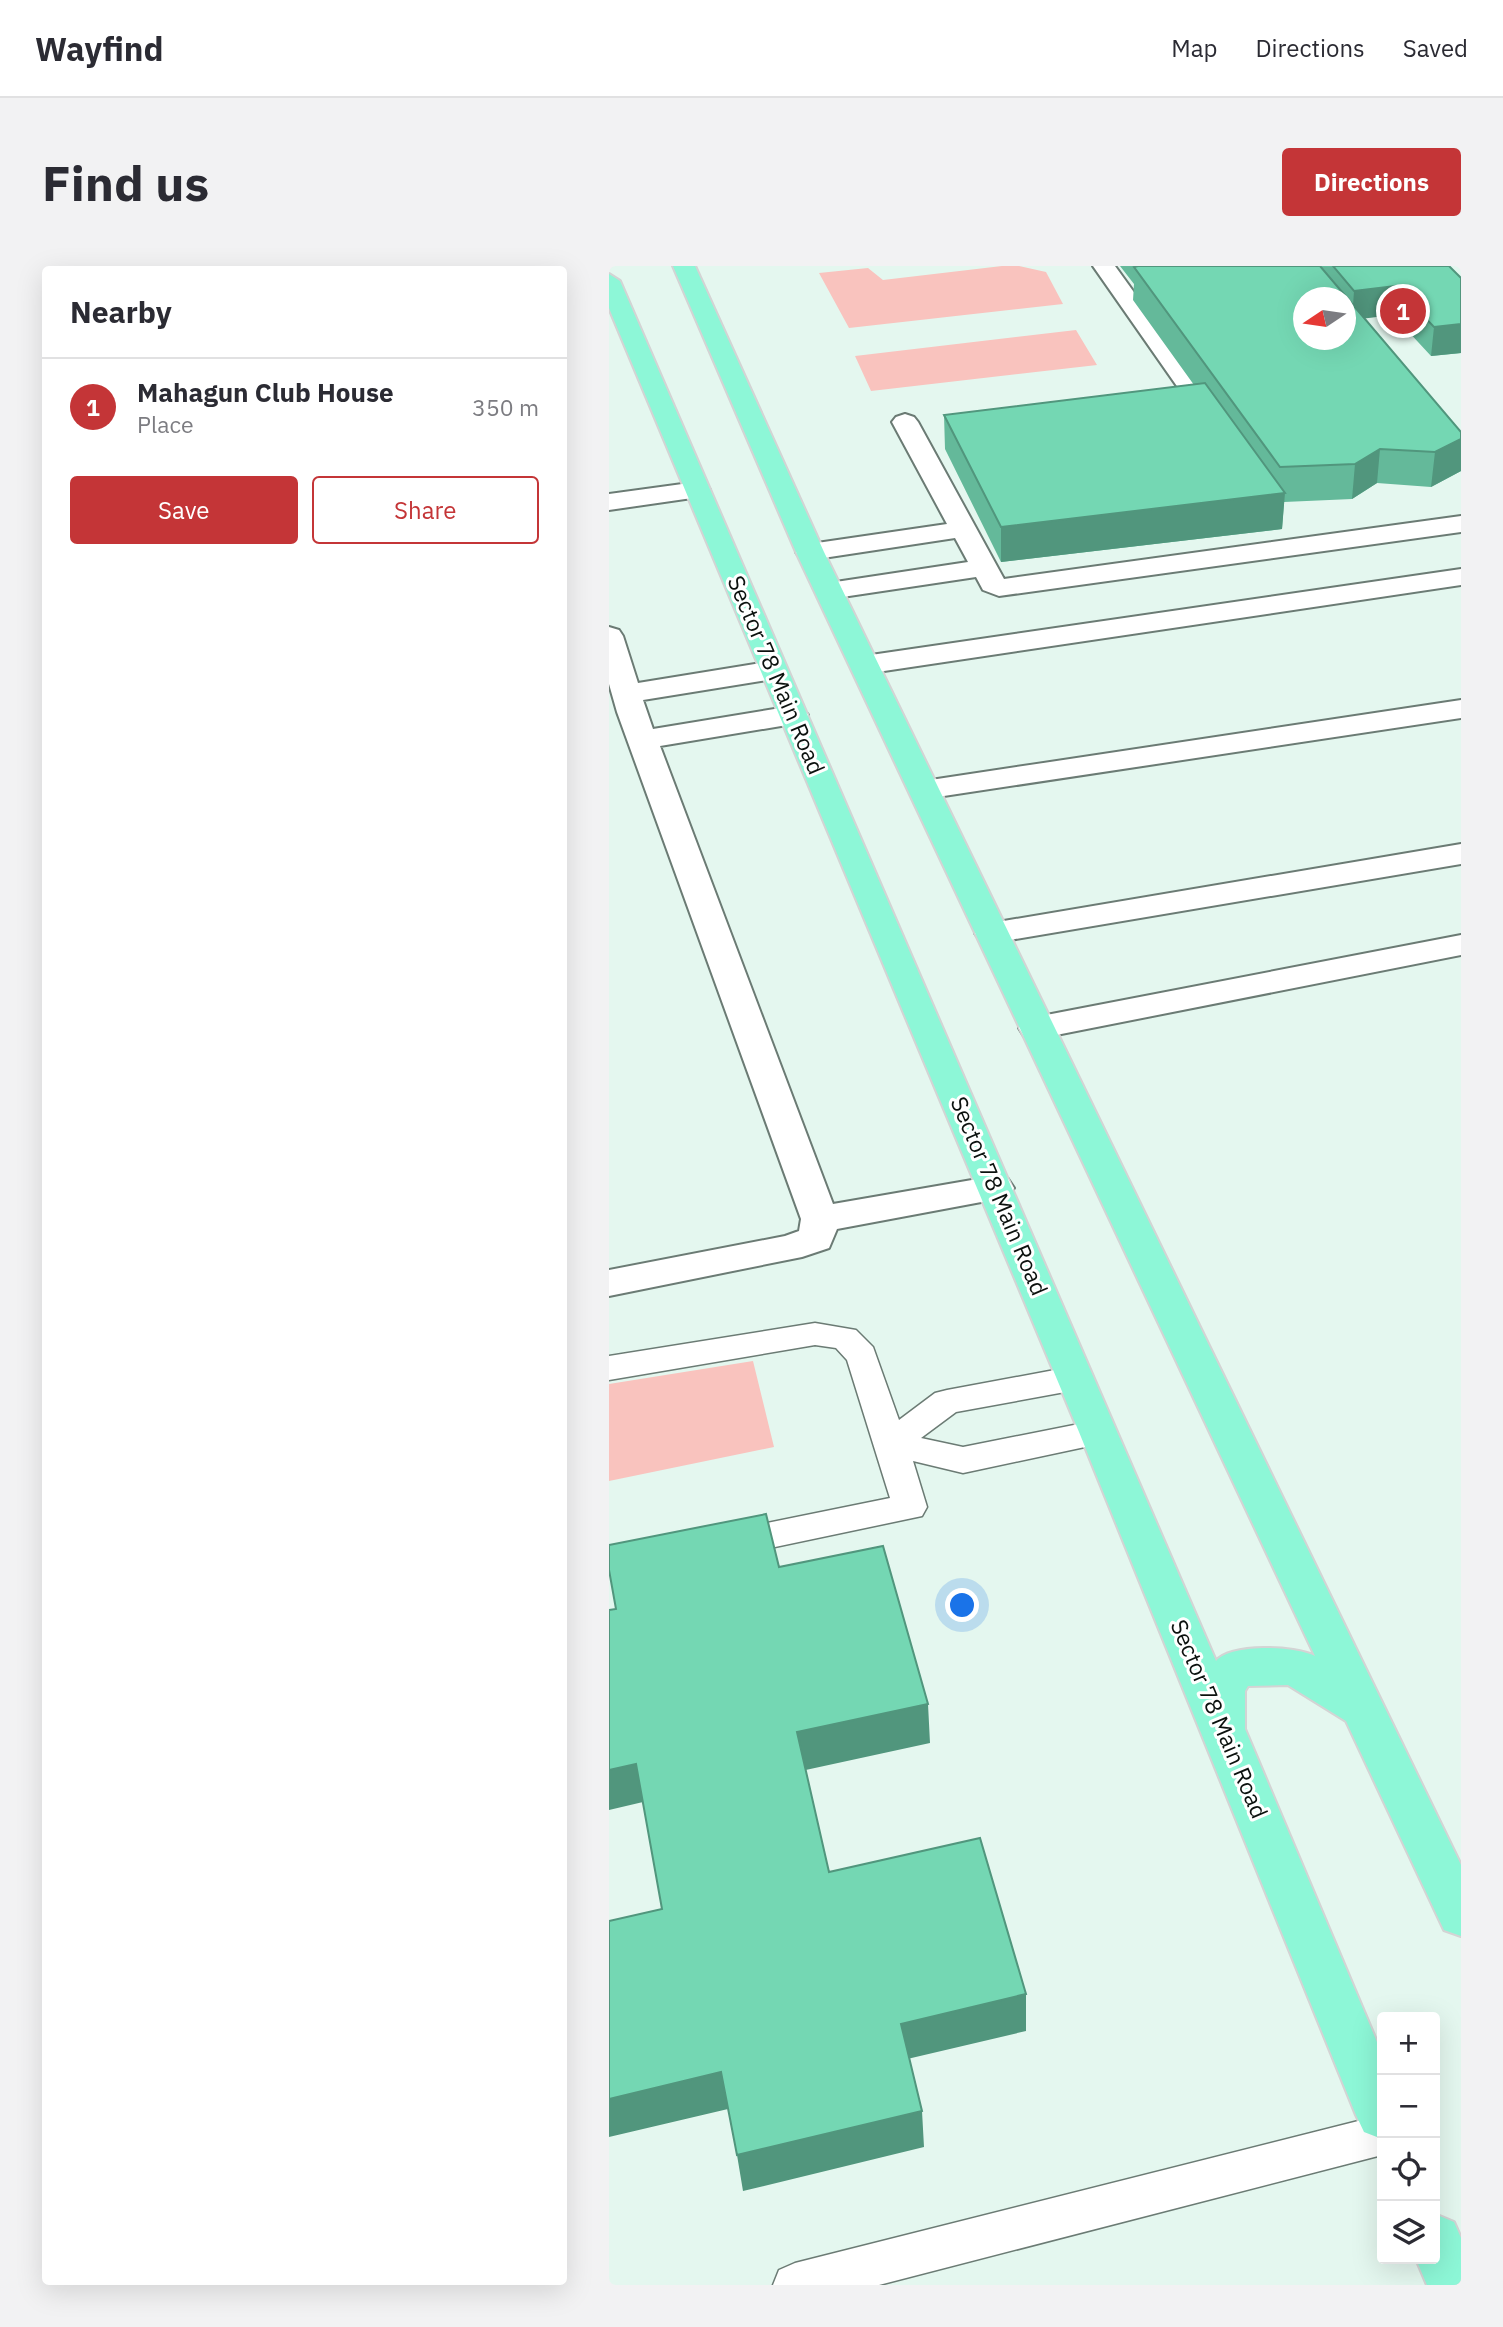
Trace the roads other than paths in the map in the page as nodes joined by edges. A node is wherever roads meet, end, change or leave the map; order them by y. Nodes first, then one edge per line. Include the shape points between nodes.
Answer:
1 (684, 266) edge
2 (1104, 266) edge
3 (609, 281) edge
4 (1191, 388) junction
5 (1164, 392) edge
6 (905, 422) dead end
7 (1231, 444) edge
8 (697, 489) junction
9 (609, 502) edge
10 (1461, 524) edge
11 (964, 528) junction
12 (810, 552) junction
13 (984, 568) junction
14 (1461, 577) edge
15 (829, 591) junction
16 (609, 636) edge
17 (864, 665) junction
18 (773, 670) junction
19 (1461, 709) edge
20 (793, 715) junction
21 (628, 716) edge
22 (924, 790) junction
23 (1461, 854) edge
24 (992, 933) junction
25 (1461, 944) edge
26 (1035, 1028) junction
27 (995, 1188) junction
28 (820, 1219) junction
29 (609, 1283) edge
30 (609, 1368) edge
31 (1076, 1378) junction
32 (1099, 1432) junction
33 (890, 1444) junction
34 (691, 1552) edge
35 (1359, 1707) junction
36 (1225, 1735) junction
37 (1461, 1915) edge
38 (1377, 2103) edge
39 (1377, 2136) edge
40 (1440, 2252) edge
41 (795, 2285) edge
42 (1454, 2285) edge

1 - 12 main road
2 - 4 street
3 - 8 main road, Sector 78 Main Road
4 - 5 street
4 - 7 street
6 - 11 street
8 - 9 street
8 - 18 main road, Sector 78 Main Road
10 - 13 street via 1294,534 1003,589 995,587
11 - 12 street
11 - 13 street
12 - 15 main road
13 - 15 street
14 - 17 street
15 - 17 main road
16 - 21 street
17 - 22 main road
18 - 20 main road, Sector 78 Main Road
18 - 21 street
19 - 22 street
20 - 21 street
20 - 27 main road, Sector 78 Main Road
21 - 28 street
22 - 24 main road
23 - 24 street
24 - 26 main road
25 - 26 street
26 - 35 main road
27 - 28 street
27 - 31 main road, Sector 78 Main Road
28 - 29 street via 816,1239 789,1248
30 - 33 lane via 815,1334 845,1338 862,1355
31 - 32 main road, Sector 78 Main Road
31 - 33 lane via 947,1402
32 - 33 lane via 963,1460
32 - 36 main road, Sector 78 Main Road
33 - 34 lane via 910,1507
35 - 36 main road via 1296,1667 1235,1670 1222,1688
35 - 37 main road
36 - 38 main road, Sector 78 Main Road
39 - 41 lane
40 - 42 main road

